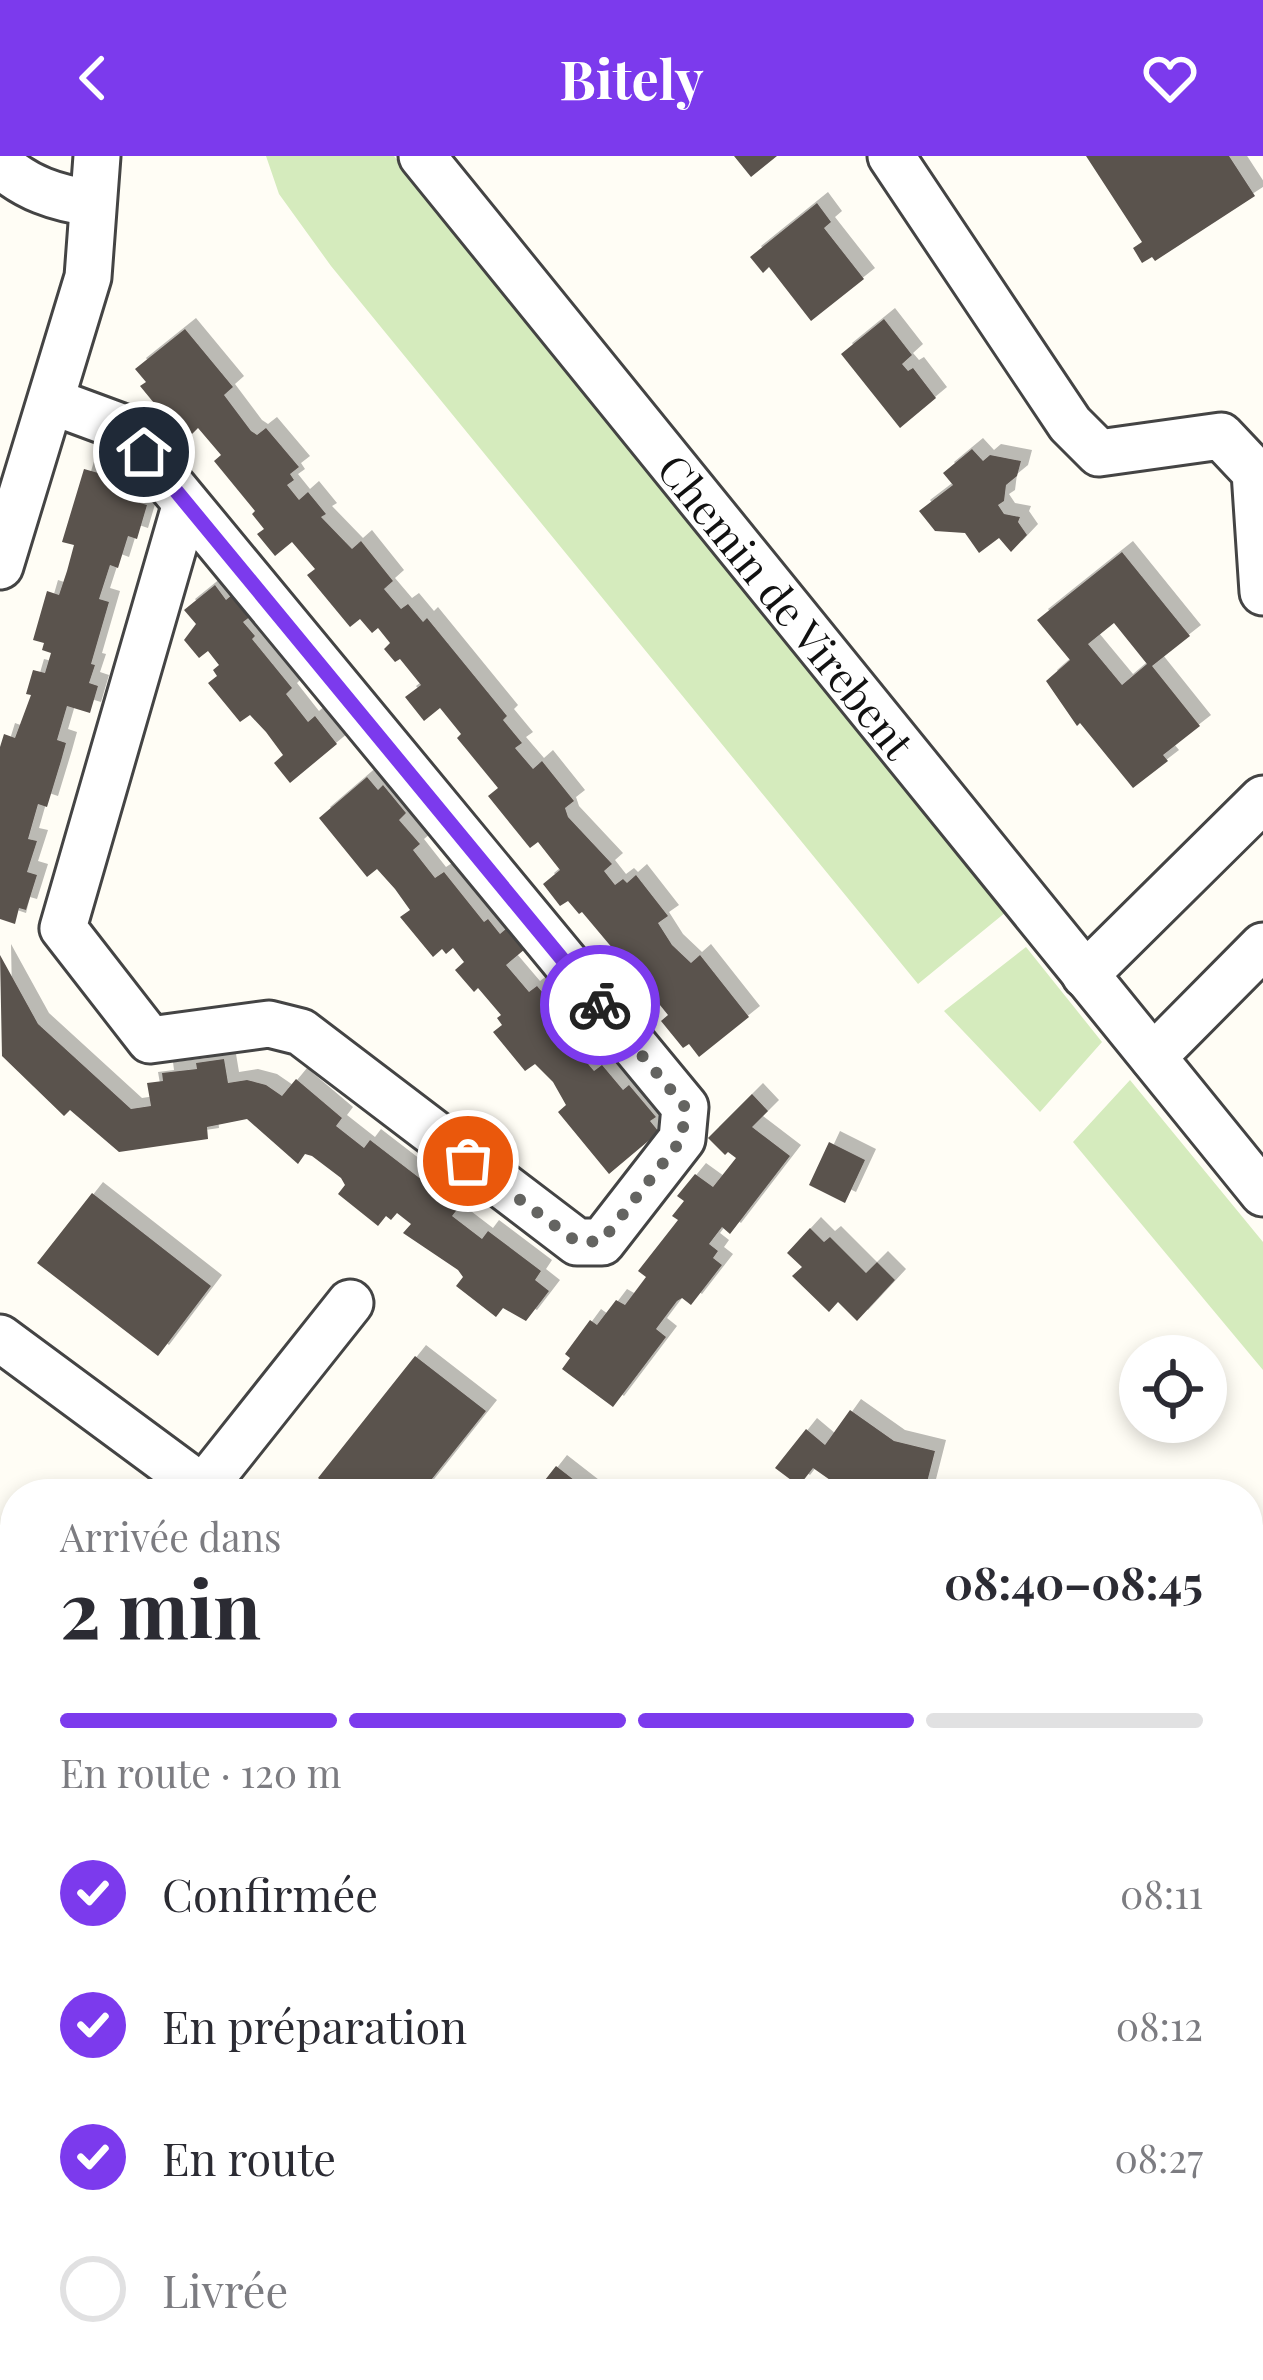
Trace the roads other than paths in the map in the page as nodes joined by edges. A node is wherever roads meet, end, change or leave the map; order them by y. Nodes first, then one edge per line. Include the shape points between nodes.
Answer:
1 (97, 156) edge
2 (422, 156) edge
3 (892, 156) edge
4 (0, 164) edge
5 (92, 203) junction
6 (51, 401) junction
7 (186, 503) junction
8 (0, 566) edge
9 (1263, 592) edge
10 (1263, 799) edge
11 (1263, 946) edge
12 (1085, 975) junction
13 (1153, 1058) junction
14 (1263, 1193) edge
15 (350, 1303) dead end
16 (0, 1338) edge
17 (191, 1479) edge
18 (210, 1479) edge

1 - 5 street
2 - 12 street, Chemin de Virebent
3 - 9 street via 1070,424 1099,453 1221,436 1255,472
4 - 5 street via 20,182
5 - 6 street via 88,277
6 - 7 street via 124,428
6 - 8 street
7 - 7 street via 685,1107 682,1139 602,1241 577,1242 302,1032 269,1024 150,1040 63,928
10 - 12 street
11 - 13 street
12 - 13 street, Chemin de Virebent
13 - 14 street, Chemin de Virebent
15 - 18 street
16 - 17 street

